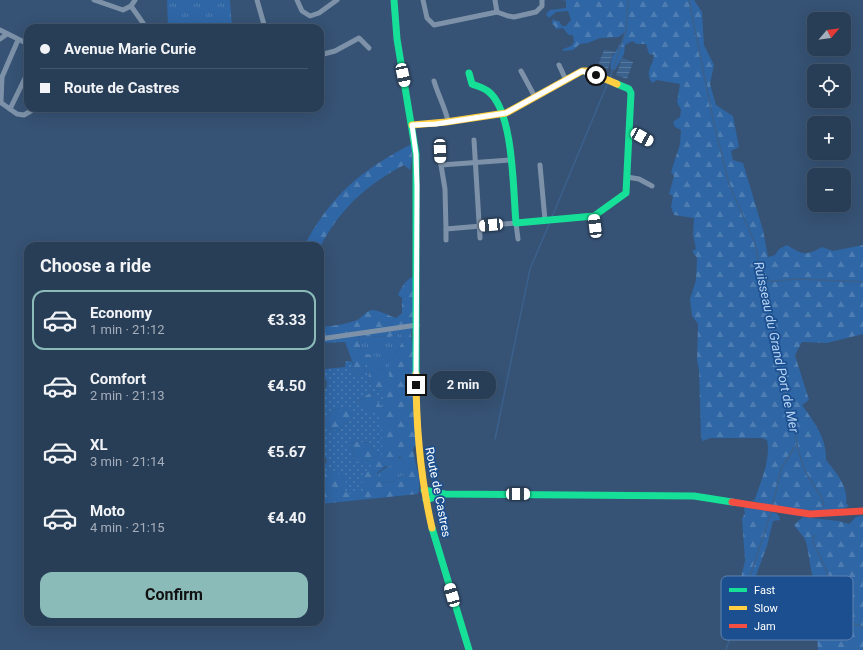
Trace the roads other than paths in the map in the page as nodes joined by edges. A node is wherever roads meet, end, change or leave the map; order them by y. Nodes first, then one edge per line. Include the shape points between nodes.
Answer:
1 (94, 0) edge
2 (135, 0) edge
3 (257, 0) edge
4 (298, 0) edge
5 (337, 0) edge
6 (394, 0) edge
7 (423, 0) edge
8 (495, 0) edge
9 (542, 0) edge
10 (131, 6) junction
11 (497, 12) junction
12 (143, 23) dead end
13 (264, 24) edge
14 (0, 30) edge
15 (7, 34) junction
16 (0, 39) edge
17 (18, 40) junction
18 (24, 42) edge
19 (369, 48) dead end
20 (324, 54) edge
21 (559, 65) dead end
22 (521, 71) dead end
23 (469, 73) dead end
24 (24, 80) edge
25 (566, 80) junction
26 (434, 81) dead end
27 (535, 97) junction
28 (1, 102) edge
29 (10, 109) junction
30 (29, 112) edge
31 (503, 114) junction
32 (448, 121) junction
33 (412, 125) junction
34 (629, 136) junction
35 (474, 140) dead end
36 (650, 142) dead end
37 (440, 151) dead end
38 (511, 160) junction
39 (476, 163) junction
40 (540, 165) dead end
41 (441, 166) junction
42 (627, 178) junction
43 (652, 186) dead end
44 (594, 216) junction
45 (549, 220) junction
46 (516, 223) junction
47 (478, 226) junction
48 (446, 229) junction
49 (596, 235) dead end
50 (480, 238) dead end
51 (518, 239) dead end
52 (446, 240) dead end
53 (417, 325) junction
54 (324, 338) edge
55 (424, 490) junction
56 (444, 494) junction
57 (426, 500) junction
58 (863, 510) edge
59 (469, 650) edge

1 - 10 street via 119,10
2 - 10 street
3 - 13 street
4 - 5 street via 302,11 310,16 319,13
6 - 33 street, Route de Castres via 397,48
7 - 11 street via 427,18 434,25
8 - 11 street
9 - 11 street via 542,6 536,12 508,16
10 - 12 street
14 - 15 street
15 - 16 street
15 - 17 street
17 - 18 street
17 - 28 street via 2,77
19 - 20 street via 359,38
21 - 25 street
22 - 27 street
23 - 31 street via 472,84 489,92
24 - 29 street
25 - 27 street
25 - 34 street via 587,71 629,89
26 - 32 street
27 - 31 street
28 - 29 street
29 - 30 street via 24,115
31 - 32 street
31 - 38 street
32 - 33 street
33 - 53 street, Route de Castres via 417,187
34 - 36 street via 642,137
34 - 42 street
35 - 39 street
37 - 41 street
38 - 39 street
38 - 46 street
39 - 41 street
39 - 47 street
40 - 45 street
41 - 48 street via 445,189
42 - 43 street via 639,178
42 - 44 street via 626,193
44 - 45 street
44 - 49 street
45 - 46 street
46 - 47 street
46 - 51 street
47 - 48 street
47 - 50 street
48 - 52 street
53 - 54 street
53 - 55 street, Route de Castres via 416,432
55 - 56 street
55 - 57 street, Route de Castres
56 - 57 street
56 - 58 street via 694,496 793,512 828,514
57 - 59 street, Route de Castres

